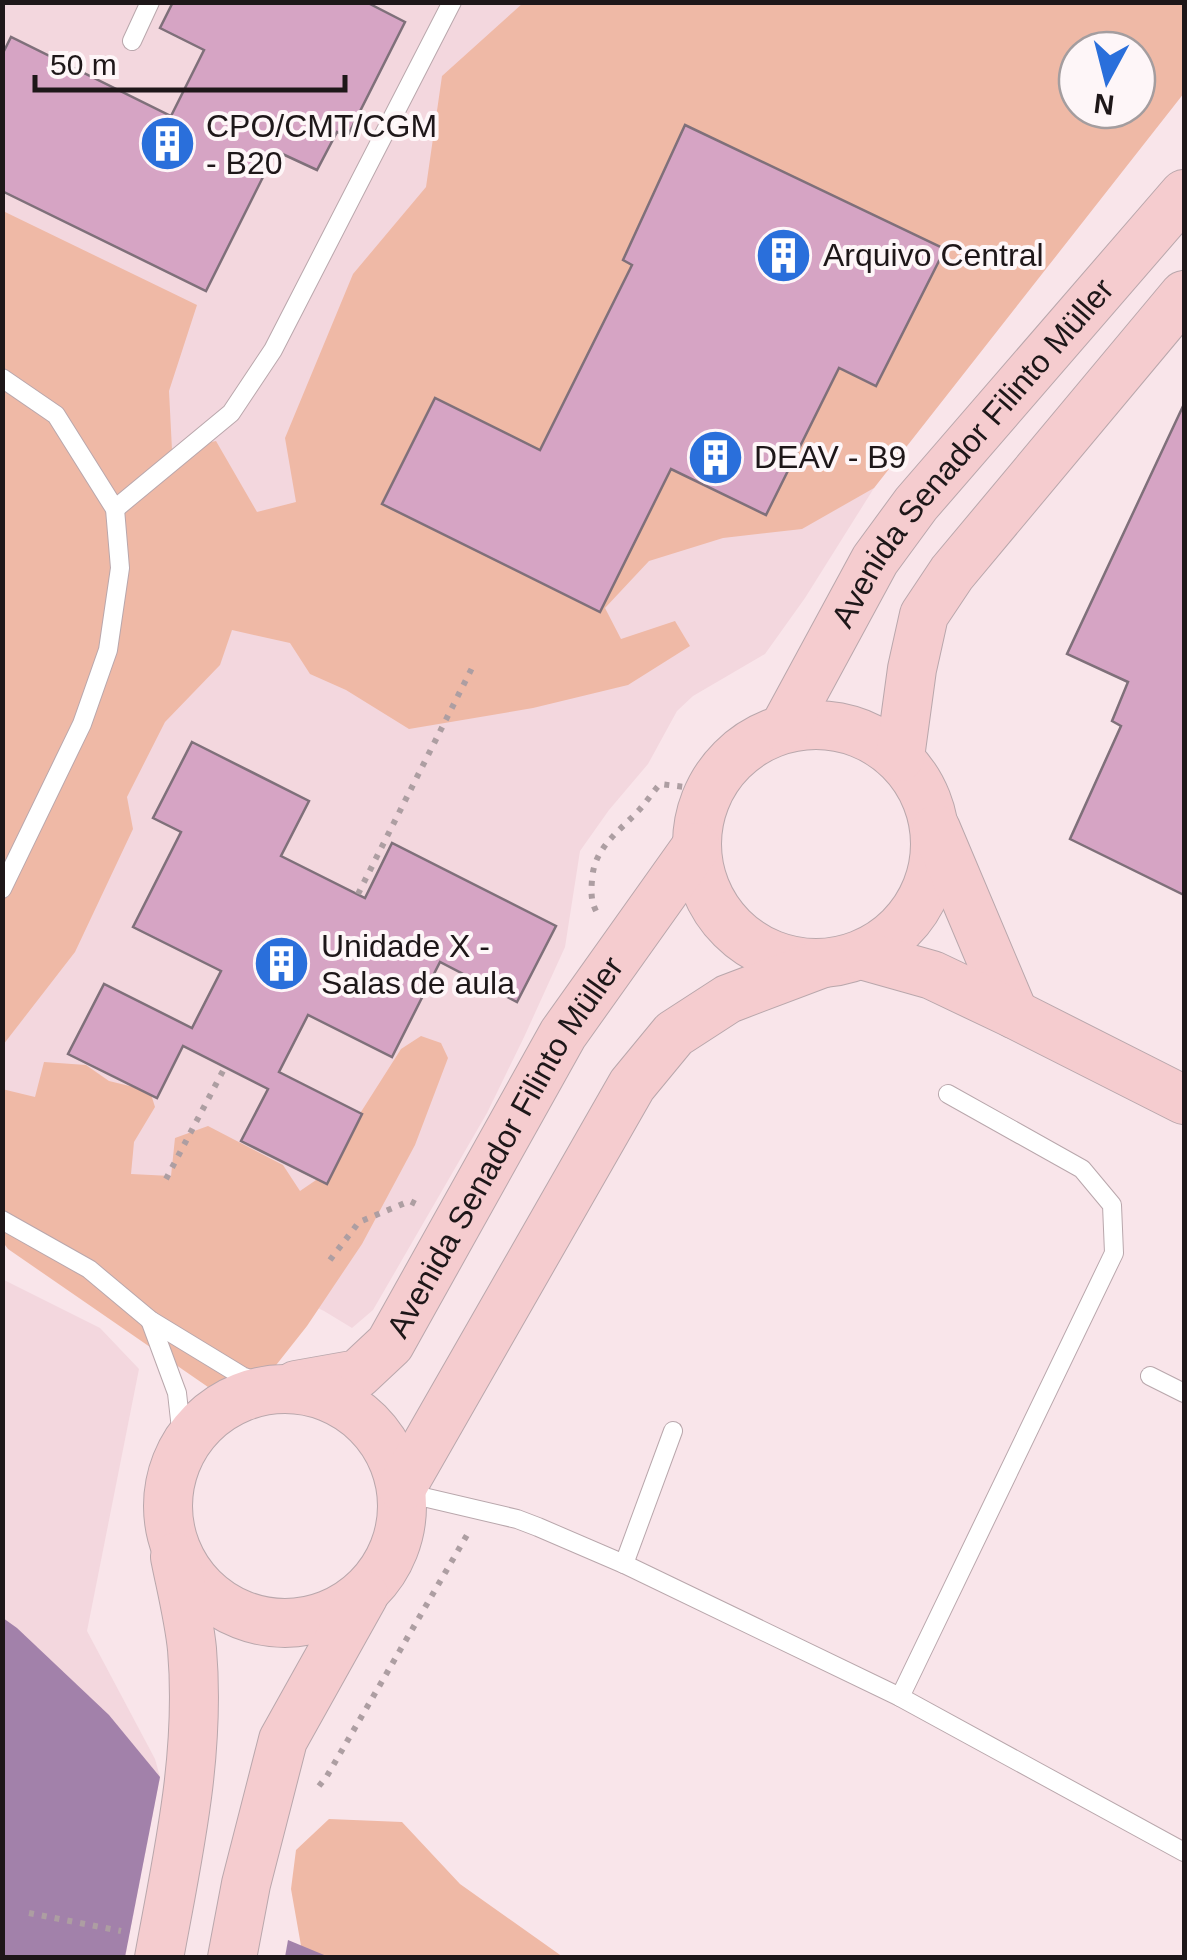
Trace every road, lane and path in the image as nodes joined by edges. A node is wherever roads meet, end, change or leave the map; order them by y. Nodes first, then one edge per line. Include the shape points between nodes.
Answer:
1 (150, 2) edge
2 (452, 2) edge
3 (132, 42) dead end
4 (1184, 194) edge
5 (1184, 295) edge
6 (2, 378) edge
7 (115, 510) junction
8 (474, 664) dead end
9 (784, 728) junction
10 (900, 757) junction
11 (710, 790) junction
12 (936, 829) junction
13 (696, 847) junction
14 (2, 889) edge
15 (358, 894) dead end
16 (602, 922) dead end
17 (842, 959) junction
18 (1014, 1014) junction
19 (224, 1067) dead end
20 (948, 1094) dead end
21 (1184, 1100) edge
22 (166, 1179) dead end
23 (2, 1220) edge
24 (457, 1226) junction
25 (330, 1260) dead end
26 (150, 1320) junction
27 (1150, 1376) dead end
28 (274, 1389) junction
29 (1184, 1393) edge
30 (673, 1431) dead end
31 (183, 1447) junction
32 (402, 1489) junction
33 (481, 1510) junction
34 (172, 1539) junction
35 (624, 1564) junction
36 (364, 1595) junction
37 (900, 1697) junction
38 (317, 1788) dead end
39 (1184, 1852) edge
40 (29, 1913) dead end
41 (145, 1945) edge
42 (232, 1958) edge

1 - 3 lane
2 - 7 lane via 274,350 231,413
4 - 9 main road, Avenida Senador Filinto Müller via 916,504 876,560
5 - 10 main road, Avenida Senador Filinto Müller via 924,615
6 - 7 lane via 56,415
7 - 14 lane via 120,568 108,650 82,724
8 - 15 path
9 - 10 main road via 825,724 866,734
9 - 11 main road via 748,744
10 - 12 main road via 925,790
11 - 13 main road
11 - 16 path via 660,784 606,843 592,875 592,902
12 - 17 main road via 934,868 920,905 894,935
12 - 18 main road
13 - 17 main road via 703,885 722,918 750,944 784,959
13 - 24 main road, Avenida Senador Filinto Müller via 563,1034
17 - 18 main road via 932,975
17 - 32 main road via 728,999 674,1034 642,1072
18 - 21 main road
19 - 22 path
20 - 37 lane via 1082,1169 1112,1204 1114,1253
23 - 26 lane via 89,1269
24 - 25 path via 410,1201 359,1222
24 - 28 main road, Avenida Senador Filinto Müller via 390,1344 358,1374
26 - 28 lane
26 - 31 lane via 177,1394
27 - 29 lane
28 - 31 main road via 228,1402
28 - 32 main road via 310,1391 371,1425 392,1453
30 - 35 lane
31 - 34 main road via 167,1508
32 - 33 lane
32 - 36 main road via 402,1526 389,1564
33 - 35 lane via 538,1526
33 - 38 path
34 - 36 main road via 189,1574 217,1602 253,1620 292,1624 331,1616
34 - 41 main road via 192,1648 194,1730 186,1816
35 - 37 lane
36 - 42 main road via 283,1740
37 - 39 lane
40 - 41 path

